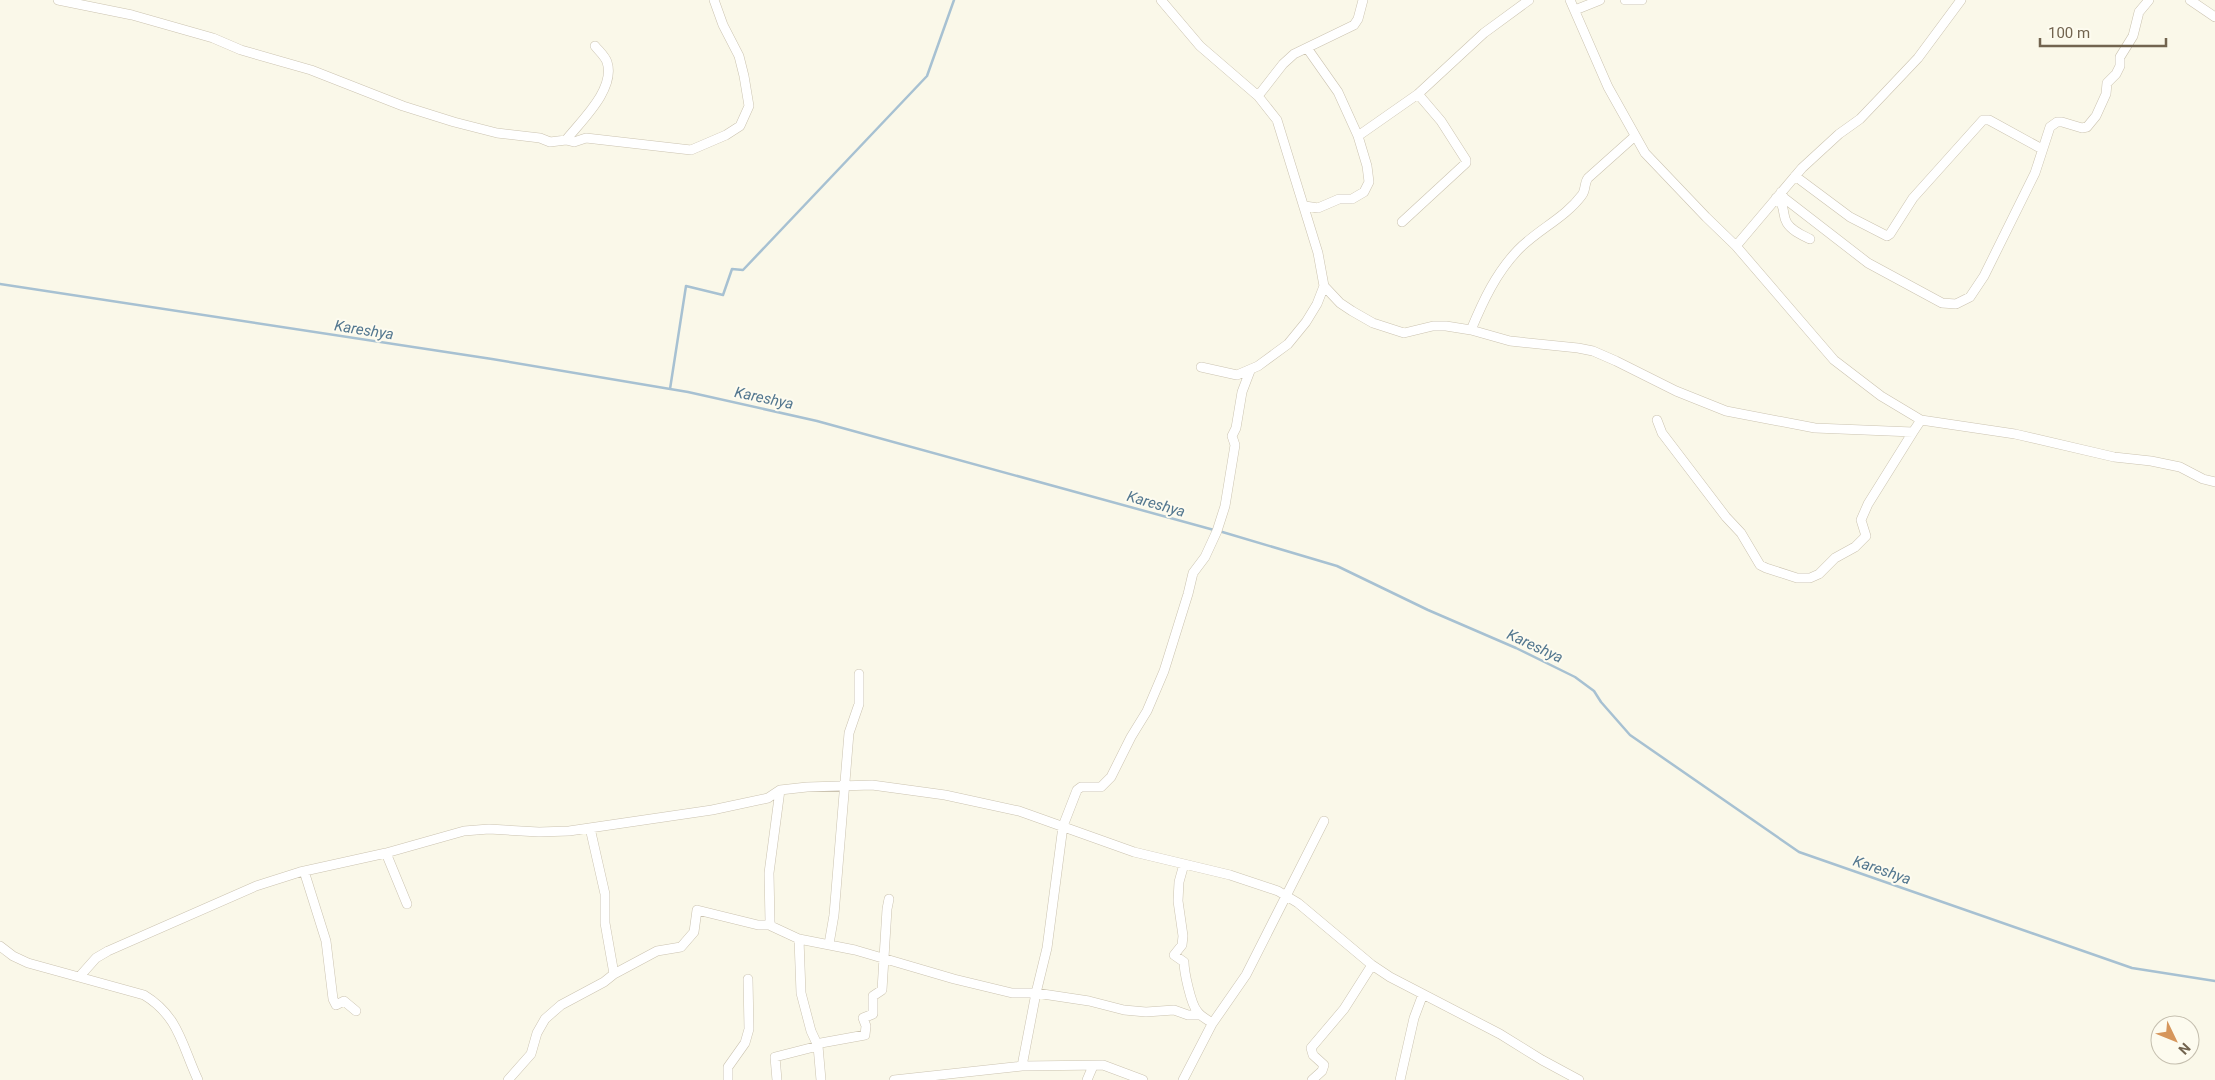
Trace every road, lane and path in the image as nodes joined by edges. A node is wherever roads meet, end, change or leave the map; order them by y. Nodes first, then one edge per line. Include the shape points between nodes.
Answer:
1 (58, 0) edge
2 (714, 0) edge
3 (1161, 0) edge
4 (1364, 0) edge
5 (1528, 0) edge
6 (1570, 0) edge
7 (1600, 0) edge
8 (1626, 0) edge
9 (1642, 0) edge
10 (1961, 0) edge
11 (2149, 0) edge
12 (2190, 0) edge
13 (1574, 10) junction
14 (2215, 17) edge
15 (595, 46) dead end
16 (1308, 48) junction
17 (1418, 94) junction
18 (1258, 96) junction
19 (1358, 136) junction
20 (1635, 136) junction
21 (566, 140) junction
22 (2042, 149) junction
23 (1795, 176) junction
24 (1778, 195) junction
25 (1305, 206) junction
26 (1402, 222) dead end
27 (1810, 239) dead end
28 (1736, 246) junction
29 (1324, 286) junction
30 (1471, 330) junction
31 (1202, 367) dead end
32 (1250, 371) junction
33 (1657, 420) dead end
34 (1921, 420) junction
35 (1913, 432) junction
36 (2215, 482) edge
37 (859, 674) dead end
38 (845, 786) junction
39 (780, 790) junction
40 (1324, 822) dead end
41 (1063, 826) junction
42 (590, 828) junction
43 (386, 853) junction
44 (1184, 864) junction
45 (304, 871) junction
46 (1286, 895) junction
47 (889, 899) dead end
48 (407, 904) dead end
49 (771, 925) junction
50 (799, 940) junction
51 (830, 944) junction
52 (0, 946) edge
53 (884, 957) junction
54 (1372, 965) junction
55 (614, 974) junction
56 (80, 976) junction
57 (748, 979) dead end
58 (1036, 993) junction
59 (1423, 994) junction
60 (356, 1011) dead end
61 (1200, 1015) junction
62 (1212, 1023) junction
63 (818, 1046) junction
64 (1022, 1066) junction
65 (1093, 1066) junction
66 (198, 1080) edge
67 (508, 1080) edge
68 (728, 1080) edge
69 (777, 1080) edge
70 (821, 1080) edge
71 (894, 1080) edge
72 (1087, 1080) edge
73 (1143, 1080) edge
74 (1183, 1080) edge
75 (1312, 1080) edge
76 (1400, 1080) edge
77 (1579, 1080) edge

1 - 21 street via 132,15 213,38 454,122 550,142
2 - 21 street via 739,56 749,102 738,128 691,150 586,138 574,142
3 - 18 street via 1200,46
4 - 16 street via 1354,24
5 - 17 street via 1484,32
6 - 13 street
7 - 13 street
8 - 9 street
10 - 23 street via 1918,58
11 - 22 street via 2139,12 2133,36 2120,57 2116,74 2107,83 2106,94 2096,116 2082,128 2057,122 2050,128
12 - 14 street
13 - 20 street via 1601,72
15 - 21 street via 608,65 605,86 598,101
16 - 18 street via 1290,57
16 - 19 street via 1338,92
17 - 19 street
17 - 26 street via 1441,121 1466,160
18 - 25 street via 1277,120
19 - 25 street via 1369,182 1364,192 1352,199 1339,199 1318,208
20 - 28 street via 1663,173
20 - 30 street via 1588,178 1583,195 1505,265 1487,292
22 - 23 street via 1989,120 1983,120 1913,198 1887,236 1850,217
22 - 24 street via 2035,173 1984,276 1970,297 1956,304 1942,303 1868,263
23 - 24 street
24 - 27 street via 1786,222
24 - 28 street
25 - 29 street
28 - 34 street via 1834,360 1881,396
29 - 30 street via 1352,311 1392,331 1413,333 1433,326
29 - 32 street via 1317,304 1288,344
30 - 35 street via 1510,341 1593,351 1726,411 1815,428
31 - 32 street via 1237,375
32 - 41 street via 1232,436 1235,445 1225,506 1205,557 1193,573 1164,671 1147,711 1111,778 1101,788 1081,787 1077,790
33 - 35 street via 1662,432 1726,517 1742,533 1760,565 1797,578 1818,574 1866,536 1862,520 1868,504
34 - 35 street
34 - 36 street via 2015,434 2114,458 2152,461 2180,467
37 - 38 street via 859,704 850,733
38 - 39 street
38 - 41 street via 872,785 945,795 1019,811
38 - 51 street
39 - 42 street via 768,798 712,810
39 - 49 street via 769,873
40 - 46 street
41 - 44 street via 1134,852
41 - 58 street via 1047,948
42 - 43 street via 539,832 476,829
42 - 55 street via 605,894 605,923
43 - 45 street
43 - 48 street
44 - 46 street via 1230,875
44 - 61 street via 1178,901 1183,936 1182,944 1174,955 1184,962 1185,980 1194,1009
45 - 56 street via 256,886 108,952 96,958
45 - 60 street via 326,941 333,1000 336,1005 347,1002
46 - 54 street
46 - 62 street via 1246,975
47 - 53 street
49 - 50 street
49 - 55 street via 758,925 697,910 694,932 681,947 657,951
50 - 51 street
50 - 63 street via 801,993
51 - 53 street
52 - 56 street via 28,963
53 - 58 street via 1012,993
53 - 63 street via 882,990 872,996 873,1014 863,1018 865,1035
54 - 59 street
54 - 75 street via 1344,1009 1314,1044 1312,1055 1324,1065
55 - 67 street via 561,1005 545,1019 531,1054
56 - 66 street via 144,995 158,1004 178,1031
57 - 68 street via 750,1029 745,1043 728,1067
58 - 61 street via 1124,1010 1174,1010
58 - 64 street
59 - 76 street
59 - 77 street
61 - 62 street
62 - 74 street
63 - 69 street via 775,1057
63 - 70 street
64 - 65 street
64 - 71 street
65 - 72 street
65 - 73 street via 1103,1065

